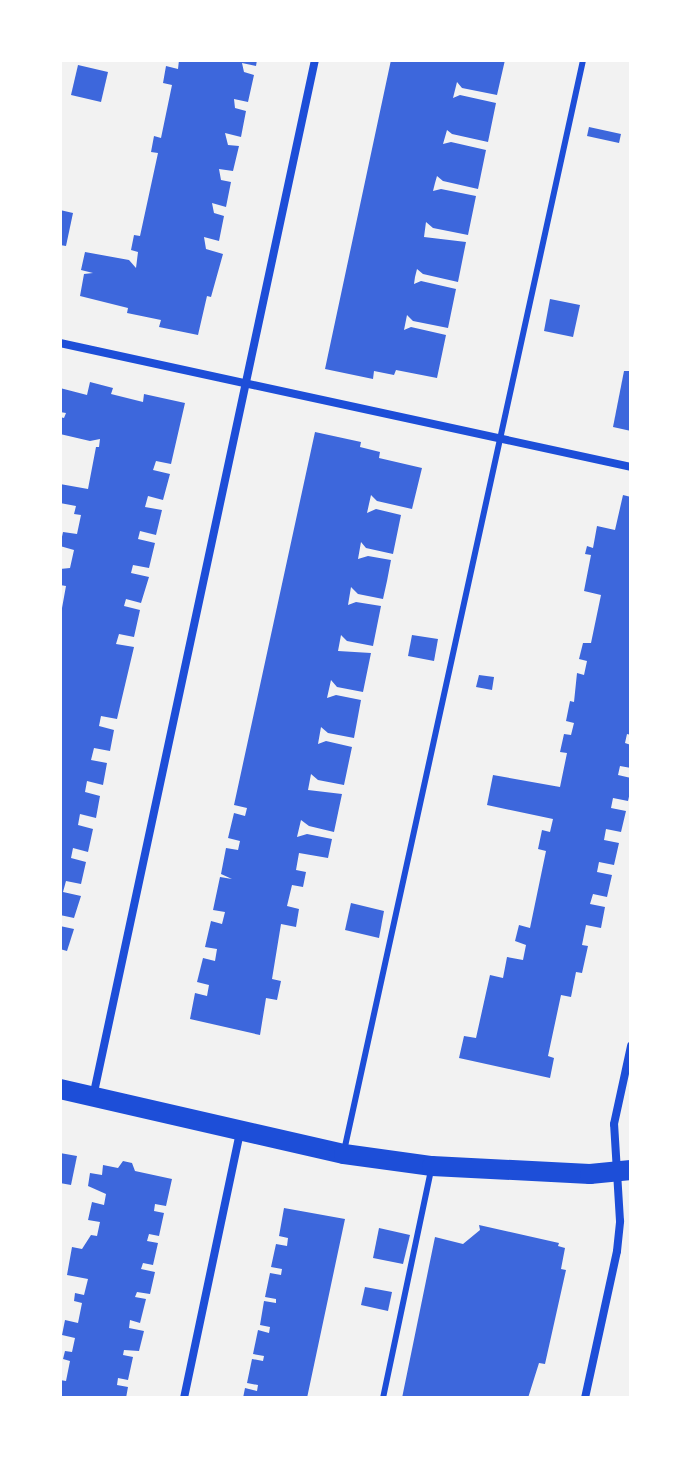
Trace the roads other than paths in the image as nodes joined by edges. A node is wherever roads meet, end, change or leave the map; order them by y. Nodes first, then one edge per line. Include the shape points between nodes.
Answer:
1 (315, 60) edge
2 (583, 60) edge
3 (60, 343) edge
4 (246, 385) junction
5 (501, 439) junction
6 (631, 467) edge
7 (631, 1046) edge
8 (60, 1089) edge
9 (93, 1098) junction
10 (240, 1132) junction
11 (344, 1154) junction
12 (432, 1166) junction
13 (624, 1171) edge
14 (184, 1398) edge
15 (383, 1398) edge
16 (585, 1398) edge

1 - 4 street
2 - 5 lane
3 - 4 street
4 - 5 street
4 - 9 street
5 - 6 street
5 - 11 lane
7 - 13 street via 614,1124
8 - 9 main road
9 - 10 main road
10 - 11 main road
10 - 14 street
11 - 12 main road
12 - 13 main road
12 - 15 lane
13 - 16 street via 617,1251

